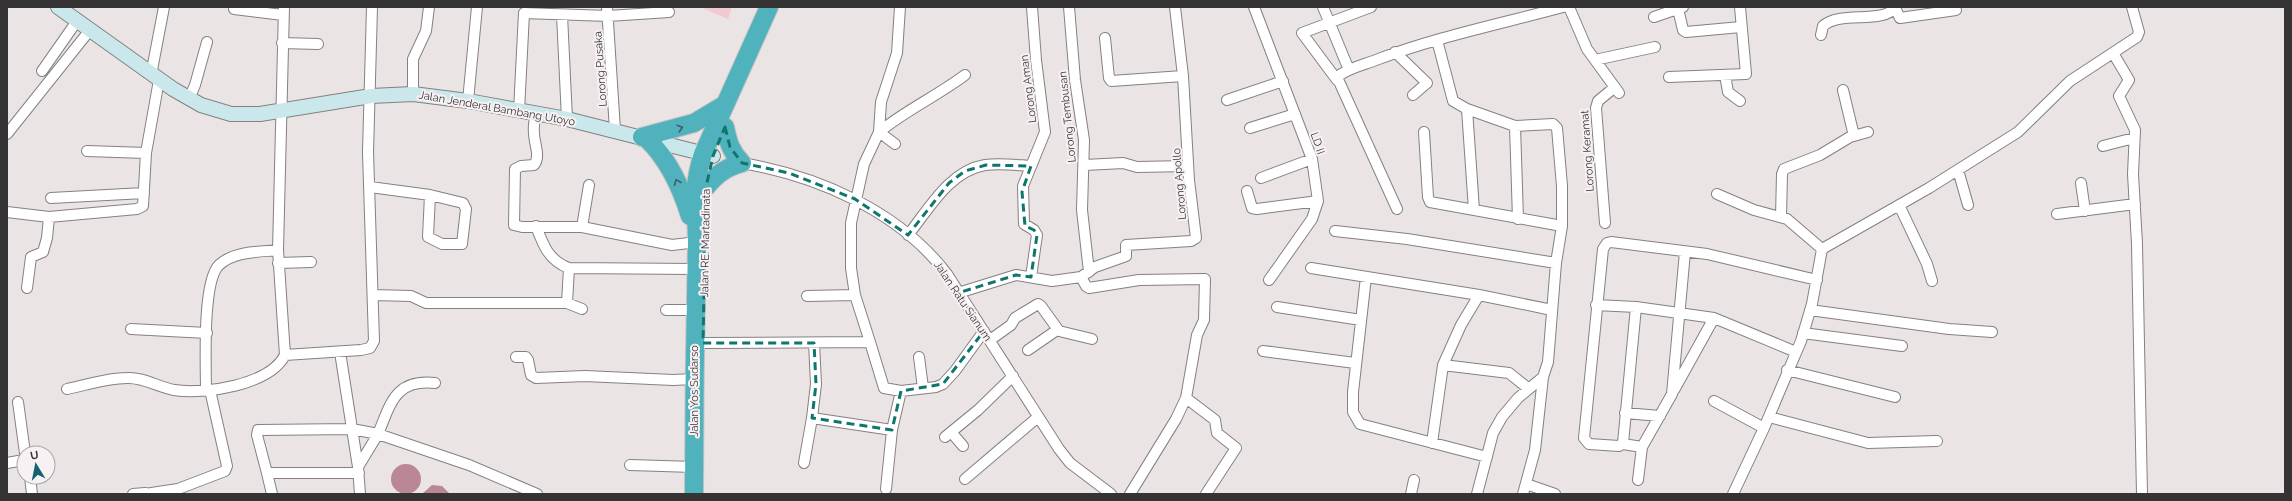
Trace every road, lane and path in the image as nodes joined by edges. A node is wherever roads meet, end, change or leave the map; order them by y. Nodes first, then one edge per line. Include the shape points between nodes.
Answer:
1 (164, 7) edge
2 (372, 7) edge
3 (429, 7) edge
4 (477, 7) edge
5 (769, 7) edge
6 (779, 7) edge
7 (900, 7) edge
8 (1032, 7) edge
9 (1068, 7) edge
10 (1175, 7) edge
11 (1254, 7) edge
12 (1323, 7) edge
13 (1371, 7) edge
14 (1563, 7) edge
15 (1569, 7) edge
16 (1740, 7) edge
17 (1895, 7) edge
18 (2132, 7) edge
19 (1681, 8) edge
20 (234, 9) dead end
21 (1956, 10) dead end
22 (284, 11) edge
23 (607, 11) edge
24 (68, 12) edge
25 (669, 12) dead end
26 (1855, 12) edge
27 (562, 15) junction
28 (1654, 17) dead end
29 (1329, 23) junction
30 (1742, 27) junction
31 (90, 30) junction
32 (1821, 35) dead end
33 (1105, 38) dead end
34 (1437, 40) junction
35 (207, 42) dead end
36 (282, 43) junction
37 (318, 44) dead end
38 (1655, 47) dead end
39 (1395, 52) junction
40 (2113, 53) junction
41 (1595, 60) junction
42 (1349, 70) junction
43 (42, 71) dead end
44 (965, 75) dead end
45 (1725, 75) junction
46 (1183, 76) junction
47 (155, 77) junction
48 (1669, 77) dead end
49 (1337, 80) junction
50 (1283, 81) junction
51 (1843, 90) dead end
52 (413, 94) junction
53 (1413, 95) dead end
54 (371, 96) junction
55 (188, 99) junction
56 (1227, 100) dead end
57 (468, 101) junction
58 (1740, 101) dead end
59 (724, 105) junction
60 (1467, 110) junction
61 (519, 111) junction
62 (281, 112) junction
63 (535, 114) junction
64 (1295, 114) junction
65 (567, 119) junction
66 (1515, 126) junction
67 (725, 127) junction
68 (1250, 128) dead end
69 (615, 130) junction
70 (879, 132) junction
71 (1424, 132) dead end
72 (1868, 132) dead end
73 (7, 134) edge
74 (1854, 136) junction
75 (644, 138) junction
76 (2134, 138) junction
77 (895, 144) dead end
78 (2103, 146) dead end
79 (87, 151) dead end
80 (146, 152) junction
81 (708, 155) junction
82 (1312, 159) junction
83 (742, 163) junction
84 (1085, 165) junction
85 (1031, 166) junction
86 (1188, 166) junction
87 (1958, 170) junction
88 (1261, 178) dead end
89 (2081, 183) dead end
90 (589, 185) dead end
91 (370, 187) junction
92 (706, 187) junction
93 (1247, 191) dead end
94 (144, 192) junction
95 (1717, 194) dead end
96 (430, 195) junction
97 (52, 198) dead end
98 (855, 199) junction
99 (1318, 201) junction
100 (1968, 204) dead end
101 (2135, 204) junction
102 (1899, 205) junction
103 (1397, 209) dead end
104 (1474, 210) junction
105 (2085, 210) junction
106 (7, 212) edge
107 (2057, 214) dead end
108 (49, 217) junction
109 (1781, 217) junction
110 (1518, 219) junction
111 (1605, 223) dead end
112 (536, 226) junction
113 (1562, 226) junction
114 (582, 227) junction
115 (1335, 231) dead end
116 (908, 235) junction
117 (696, 237) junction
118 (1822, 249) junction
119 (278, 250) junction
120 (1685, 252) junction
121 (311, 262) dead end
122 (278, 263) junction
123 (1556, 263) junction
124 (569, 268) junction
125 (1310, 268) dead end
126 (695, 269) junction
127 (1085, 274) junction
128 (1031, 277) junction
129 (1366, 277) junction
130 (1269, 280) dead end
131 (1816, 280) junction
132 (1932, 281) dead end
133 (27, 288) dead end
134 (958, 293) junction
135 (373, 295) junction
136 (855, 295) junction
137 (1478, 295) junction
138 (808, 296) dead end
139 (1596, 305) junction
140 (1277, 307) dead end
141 (1636, 307) junction
142 (666, 310) dead end
143 (695, 310) junction
144 (1552, 310) junction
145 (1810, 310) junction
146 (1678, 312) junction
147 (1714, 318) junction
148 (1360, 320) junction
149 (131, 329) dead end
150 (1057, 330) junction
151 (984, 331) junction
152 (1992, 332) dead end
153 (207, 333) junction
154 (1803, 333) junction
155 (1092, 339) dead end
156 (990, 340) junction
157 (870, 342) junction
158 (703, 343) junction
159 (814, 343) junction
160 (1902, 346) dead end
161 (1028, 350) dead end
162 (1264, 351) dead end
163 (340, 352) junction
164 (1796, 352) junction
165 (285, 355) junction
166 (516, 357) dead end
167 (919, 357) dead end
168 (1355, 363) junction
169 (1443, 365) junction
170 (1787, 370) junction
171 (1013, 376) junction
172 (1543, 377) junction
173 (694, 379) junction
174 (435, 383) dead end
175 (923, 388) junction
176 (67, 389) dead end
177 (1528, 389) junction
178 (208, 391) junction
179 (901, 391) junction
180 (1672, 394) junction
181 (1895, 397) dead end
182 (1186, 398) junction
183 (1714, 401) dead end
184 (18, 402) dead end
185 (1625, 413) junction
186 (1660, 416) junction
187 (1038, 417) junction
188 (1769, 417) junction
189 (812, 418) junction
190 (1764, 428) junction
191 (352, 429) junction
192 (892, 430) junction
193 (378, 434) junction
194 (1937, 441) dead end
195 (1432, 444) junction
196 (1623, 444) junction
197 (24, 445) edge
198 (963, 446) dead end
199 (1642, 447) junction
200 (1487, 457) junction
201 (804, 463) dead end
202 (630, 465) dead end
203 (694, 467) junction
204 (359, 470) junction
205 (267, 473) junction
206 (965, 479) dead end
207 (1414, 480) dead end
208 (1638, 480) dead end
209 (886, 489) dead end
210 (1524, 489) edge
211 (133, 494) edge
212 (145, 494) edge
213 (272, 494) edge
214 (360, 494) edge
215 (537, 494) edge
216 (694, 494) edge
217 (704, 494) edge
218 (1112, 494) edge
219 (1130, 494) edge
220 (1206, 494) edge
221 (1411, 494) edge
222 (1477, 494) edge
223 (1555, 494) edge
224 (1733, 494) edge
225 (2142, 494) edge

1 - 47 street
2 - 54 street
3 - 52 street via 426,31 413,59
4 - 57 street
5 - 59 highway
6 - 67 highway, Jalan RE. Martadinata
7 - 70 street via 897,52 881,102
8 - 85 street, Lorong Aman via 1045,132
9 - 84 street, Lorong Tembusan
10 - 46 street, Lorong Apollo
11 - 50 street, LD II
12 - 29 street
13 - 29 street
14 - 34 street
15 - 41 street, Lorong Keramat via 1583,42
16 - 30 street
17 - 21 street via 1900,18
17 - 26 street via 1889,14
18 - 40 street via 2138,34
19 - 28 street
19 - 30 street via 1683,30 1686,32
20 - 22 street
22 - 36 street
23 - 25 street
23 - 27 street
23 - 69 street, Lorong Pusaka
24 - 31 street, Jalan Jenderal Bambang Utoyo
24 - 43 street
26 - 32 street via 1826,23
27 - 61 street via 524,14
27 - 65 street
29 - 42 street
29 - 49 street via 1302,33
30 - 45 street via 1747,73
31 - 47 street, Jalan Jenderal Bambang Utoyo
31 - 73 street
33 - 46 street via 1111,81
34 - 39 street
34 - 60 street via 1452,99
35 - 55 street
36 - 37 street
36 - 62 street
38 - 41 street
39 - 42 street
39 - 53 street via 1427,84
40 - 76 street via 2128,80 2119,96 2134,127
40 - 87 street via 2070,81 2018,132
41 - 111 street, Lorong Keramat via 1617,90 1598,101 1596,108
42 - 49 street via 1338,76
44 - 70 street
45 - 48 street
45 - 58 street via 1730,95
46 - 86 street, Lorong Apollo
47 - 55 street, Jalan Jenderal Bambang Utoyo
47 - 80 street
49 - 103 street
50 - 56 street
50 - 64 street, LD II
51 - 74 street
52 - 54 street, Jalan Jenderal Bambang Utoyo
52 - 57 street, Jalan Jenderal Bambang Utoyo
54 - 62 street, Jalan Jenderal Bambang Utoyo
54 - 91 street via 368,128
55 - 62 street, Jalan Jenderal Bambang Utoyo via 231,114
57 - 61 street, Jalan Jenderal Bambang Utoyo
75 -> 59 highway via 694,123
59 - 81 highway
60 - 66 street
60 - 104 street
61 - 63 street, Jalan Jenderal Bambang Utoyo
62 - 119 street
63 - 65 street, Jalan Jenderal Bambang Utoyo
63 - 112 street via 536,163 515,170 514,223 516,227
64 - 68 street
64 - 82 street, LD II
65 - 69 street, Jalan Jenderal Bambang Utoyo
66 - 110 street
66 - 113 street via 1555,125 1557,128 1562,186
67 - 81 highway, Jalan RE. Martadinata
67 - 83 highway via 733,154
69 - 75 street, Jalan Jenderal Bambang Utoyo
70 - 77 street
70 - 98 street via 864,164
71 - 104 street via 1429,201
72 - 74 street
74 - 109 street via 1820,155 1784,169
75 - 81 street, Jalan Jenderal Bambang Utoyo
117 -> 75 highway via 671,168 660,151
76 - 78 street
76 - 101 street
79 - 80 street
80 - 94 street
81 - 92 highway, Jalan RE. Martadinata
81 - 117 highway, Jalan Yos Sudarso via 695,186
82 - 88 street
82 - 99 street, LD II
83 - 92 highway via 727,168 715,176
83 - 98 street, Jalan Ratu Sianum via 789,173
84 - 86 street
84 - 127 street, Lorong Tembusan via 1082,210
85 - 116 street via 986,165 965,171 949,183
85 - 128 street, Lorong Aman via 1022,192 1024,224 1034,230 1036,235
86 - 127 street, Lorong Apollo via 1195,239 1126,245 1126,256 1103,263
87 - 100 street
87 - 102 street
89 - 105 street
90 - 114 street
91 - 96 street
91 - 135 street
92 - 158 highway, Jalan RE. Martadinata
93 - 99 street via 1252,208 1257,209
94 - 97 street
94 - 108 street via 143,206 137,208
95 - 109 street via 1754,210
96 - 96 street via 465,204 462,244 442,244 429,239
98 - 116 street, Jalan Ratu Sianum
98 - 136 street via 851,243
99 - 130 street, LD II via 1312,219
101 - 105 street
101 - 225 street
102 - 118 street
102 - 132 street
104 - 110 street
105 - 107 street
106 - 108 street
108 - 133 street via 43,252 31,257
109 - 118 street via 1793,223
110 - 113 street
112 - 114 street
112 - 124 street via 549,255 555,262
113 - 123 street
114 - 117 street via 672,245
115 - 123 street via 1407,239
116 - 134 street, Jalan Ratu Sianum via 938,263
117 - 126 highway, Jalan Yos Sudarso
118 - 131 street
119 - 122 street
119 - 153 street via 244,254 220,264 213,273 209,292
120 - 131 street via 1708,254
120 - 139 street via 1607,243 1603,249
120 - 146 street
121 - 122 street
122 - 165 street
123 - 144 street
124 - 126 street
124 - 135 street via 574,304 426,303 411,296
125 - 129 street
126 - 143 highway, Jalan Yos Sudarso
127 - 128 street via 1052,281
127 - 182 street via 1086,286 1089,288 1139,280 1205,280 1204,320 1197,335
128 - 134 street via 1016,275
129 - 137 street
129 - 148 street
131 - 145 street
134 - 151 street, Jalan Ratu Sianum
135 - 163 street via 373,344 370,348
136 - 138 street
136 - 157 street
137 - 144 street
137 - 169 street
139 - 141 street
139 - 196 street via 1584,438 1589,444
140 - 148 street
141 - 146 street
141 - 185 street
142 - 143 street
143 - 173 highway, Jalan Yos Sudarso
144 - 172 street via 1548,362
145 - 152 street
145 - 154 street
146 - 147 street
146 - 180 street
147 - 164 street
147 - 180 street
148 - 168 street
149 - 153 street
150 - 155 street
150 - 156 street via 1038,304 1015,318 1011,325
150 - 161 street
151 - 156 street, Jalan Ratu Sianum
151 - 175 street via 948,380 936,387
153 - 178 street
154 - 160 street
154 - 164 street
156 - 171 street, Jalan Ratu Sianum
157 - 159 street
157 - 179 street via 884,388
158 - 159 street
158 - 217 highway, Jalan RE. Martadinata
159 - 189 street via 816,384
162 - 168 street
163 - 165 street
163 - 191 street
164 - 170 street
165 - 178 street via 281,363 270,372 241,384
166 - 173 street via 526,357 531,375 536,378 585,376
167 - 175 street
168 - 195 street via 1353,407 1360,424
169 - 177 street via 1509,373
169 - 195 street
170 - 181 street
170 - 188 street
171 - 187 street, Jalan Ratu Sianum
171 - 198 street via 978,410 948,434
172 - 177 street
172 - 210 street via 1535,450
173 - 203 highway, Jalan Yos Sudarso
174 - 193 street via 419,383 402,388 397,393
175 - 179 street
176 - 178 street via 128,378 141,379 173,390
177 - 200 street via 1502,417 1493,434
178 - 212 street via 227,466 225,471 178,489
179 - 192 street
180 - 186 street
182 - 219 street
182 - 220 street via 1215,420 1218,433 1236,448
183 - 190 street
184 - 197 street
185 - 186 street
185 - 196 street
186 - 199 street
187 - 206 street
187 - 218 street, Jalan Ratu Sianum via 1070,463
188 - 190 street
188 - 194 street via 1868,443
189 - 192 street
189 - 201 street
190 - 224 street
191 - 193 street
191 - 204 street
191 - 205 street via 258,430 258,440
192 - 209 street
193 - 204 street
193 - 215 street via 468,465
195 - 200 street
196 - 199 street
199 - 208 street
200 - 222 street
202 - 203 street
203 - 216 highway, Jalan Yos Sudarso
204 - 205 street
204 - 214 street
205 - 213 street
207 - 221 street
210 - 223 street
211 - 212 street

